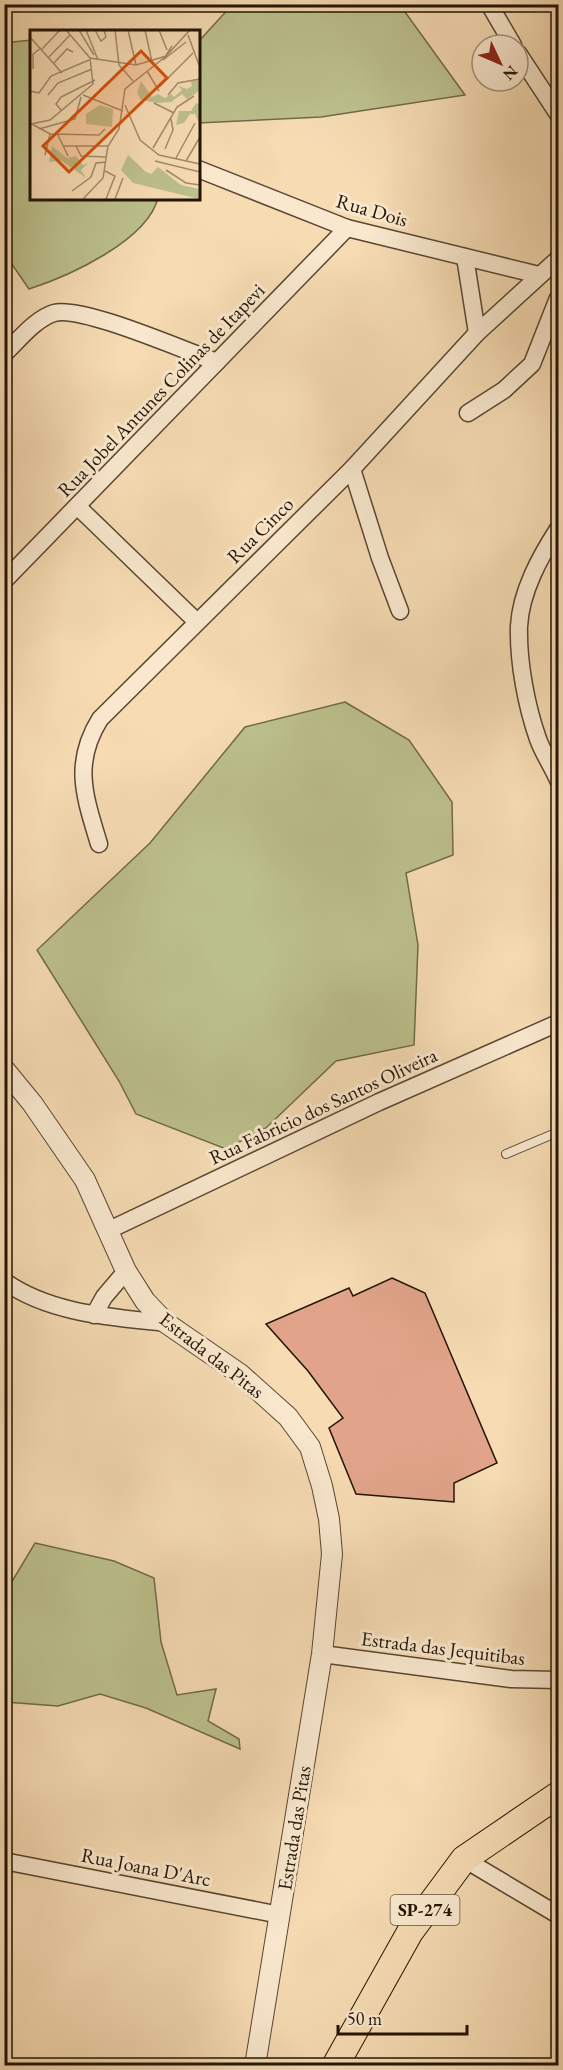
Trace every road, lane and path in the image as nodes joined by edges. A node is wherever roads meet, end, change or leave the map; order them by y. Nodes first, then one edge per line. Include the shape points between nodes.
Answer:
1 (489, 4) edge
2 (506, 33) edge
3 (530, 71) edge
4 (558, 114) edge
5 (200, 170) edge
6 (347, 228) junction
7 (465, 257) junction
8 (558, 259) edge
9 (539, 275) junction
10 (558, 298) edge
11 (477, 333) junction
12 (4, 354) edge
13 (216, 362) junction
14 (468, 413) dead end
15 (352, 469) junction
16 (77, 506) junction
17 (558, 529) edge
18 (4, 581) edge
19 (400, 611) dead end
20 (197, 622) junction
21 (558, 780) edge
22 (99, 844) dead end
23 (558, 1023) edge
24 (4, 1069) edge
25 (558, 1131) edge
26 (506, 1154) dead end
27 (107, 1231) junction
28 (126, 1271) junction
29 (4, 1281) edge
30 (94, 1315) junction
31 (166, 1323) junction
32 (322, 1654) junction
33 (558, 1680) edge
34 (558, 1795) edge
35 (464, 1859) junction
36 (4, 1861) edge
37 (280, 1915) junction
38 (558, 1915) edge
39 (255, 2066) edge
40 (335, 2066) edge

1 - 2 street
3 - 4 street
5 - 6 street, Rua Dois
6 - 7 street, Rua Dois
6 - 13 street, Rua Jobel Antunes Colinas de Itapevi
7 - 9 street, Rua Dois
7 - 11 street
8 - 9 street, Rua Cinco
9 - 11 street, Rua Cinco
10 - 14 street via 532,364 504,390
11 - 15 street, Rua Cinco
12 - 13 street via 41,320 61,311 89,316
13 - 16 street, Rua Jobel Antunes Colinas de Itapevi
15 - 19 street
15 - 20 street, Rua Cinco
16 - 18 street, Rua Jobel Antunes Colinas de Itapevi
16 - 20 street
17 - 21 street via 526,593 519,625 527,696 538,740
20 - 22 street, Rua Cinco via 100,719 88,738 82,762 85,797
23 - 27 street, Rua Fabricio dos Santos Oliveira via 379,1102
24 - 27 street, Estrada das Pitas via 85,1180
25 - 26 lane
27 - 28 street, Estrada das Pitas
28 - 30 street
28 - 31 street, Estrada das Pitas via 145,1301
29 - 30 street via 35,1298
30 - 31 street
31 - 32 street, Estrada das Pitas via 240,1374 288,1417 310,1447 329,1519 332,1554
32 - 33 street, Estrada das Jequitibas via 511,1679
32 - 37 street, Estrada das Pitas
34 - 35 main road, SP-274
35 - 38 street
35 - 40 main road, SP-274 via 410,1932
36 - 37 street, Rua Joana D'Arc
37 - 39 street, Estrada das Pitas

